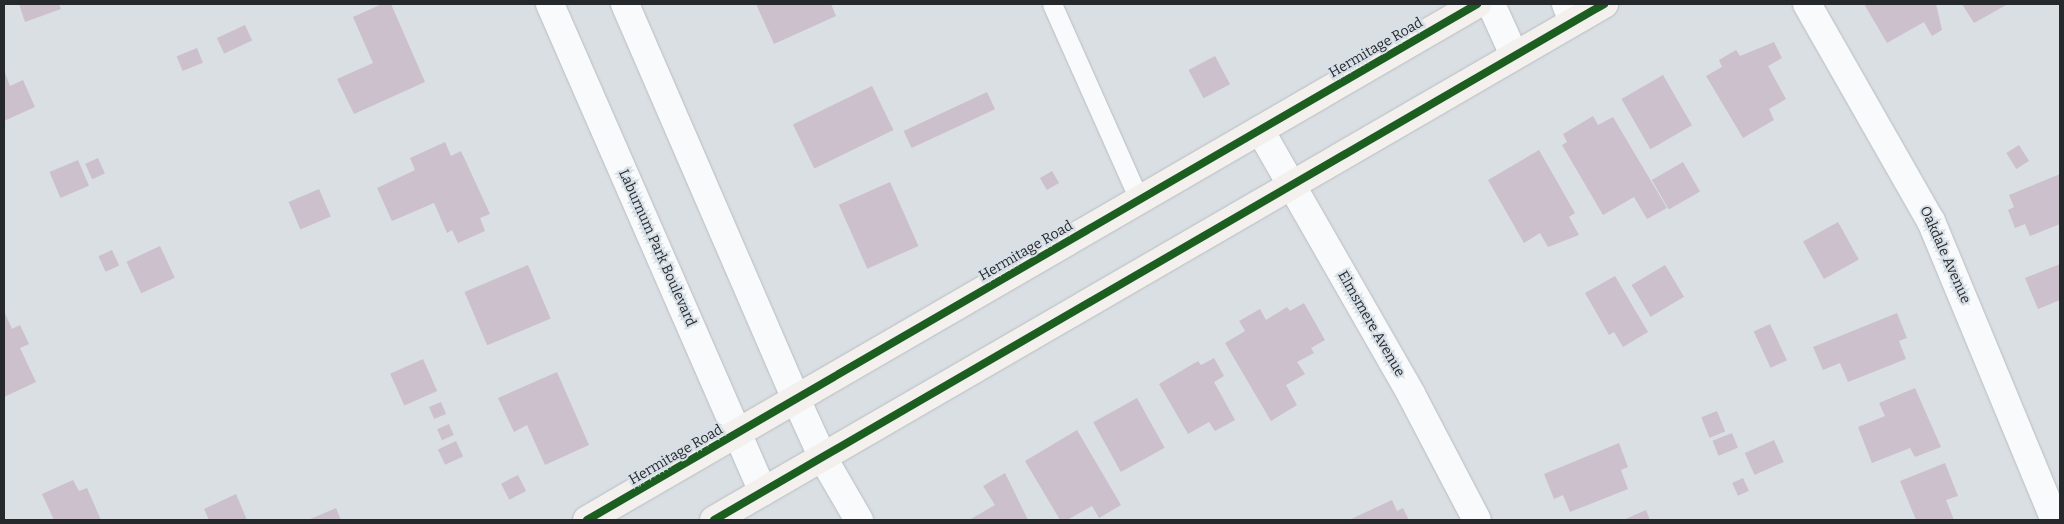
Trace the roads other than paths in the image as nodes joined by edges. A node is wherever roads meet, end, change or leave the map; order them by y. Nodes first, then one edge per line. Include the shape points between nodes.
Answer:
1 (550, 4) edge
2 (625, 4) edge
3 (1052, 4) edge
4 (1477, 4) edge
5 (1491, 4) edge
6 (1604, 4) edge
7 (1807, 4) edge
8 (1570, 12) edge
9 (1514, 55) junction
10 (1260, 130) junction
11 (1291, 184) junction
12 (1138, 200) junction
13 (796, 399) junction
14 (738, 433) junction
15 (823, 458) junction
16 (763, 492) junction
17 (587, 520) edge
18 (714, 520) edge
19 (859, 520) edge
20 (1477, 520) edge
21 (2055, 520) edge

1 - 14 street, Laburnum Park Boulevard
2 - 13 street
3 - 12 lane
4 - 10 main road, Hermitage Road
5 - 9 street
6 - 8 main road
7 - 21 street, Oakdale Avenue via 1931,221
8 - 9 main road
9 - 11 main road
10 - 11 street, Elmsmere Avenue
10 - 12 main road, Hermitage Road
11 - 15 main road
11 - 20 street, Elmsmere Avenue via 1411,394
12 - 13 main road, Hermitage Road
13 - 14 main road, Hermitage Road
13 - 15 street
14 - 16 street, Laburnum Park Boulevard
14 - 17 main road, Hermitage Road
15 - 16 main road
15 - 19 street
16 - 18 main road

